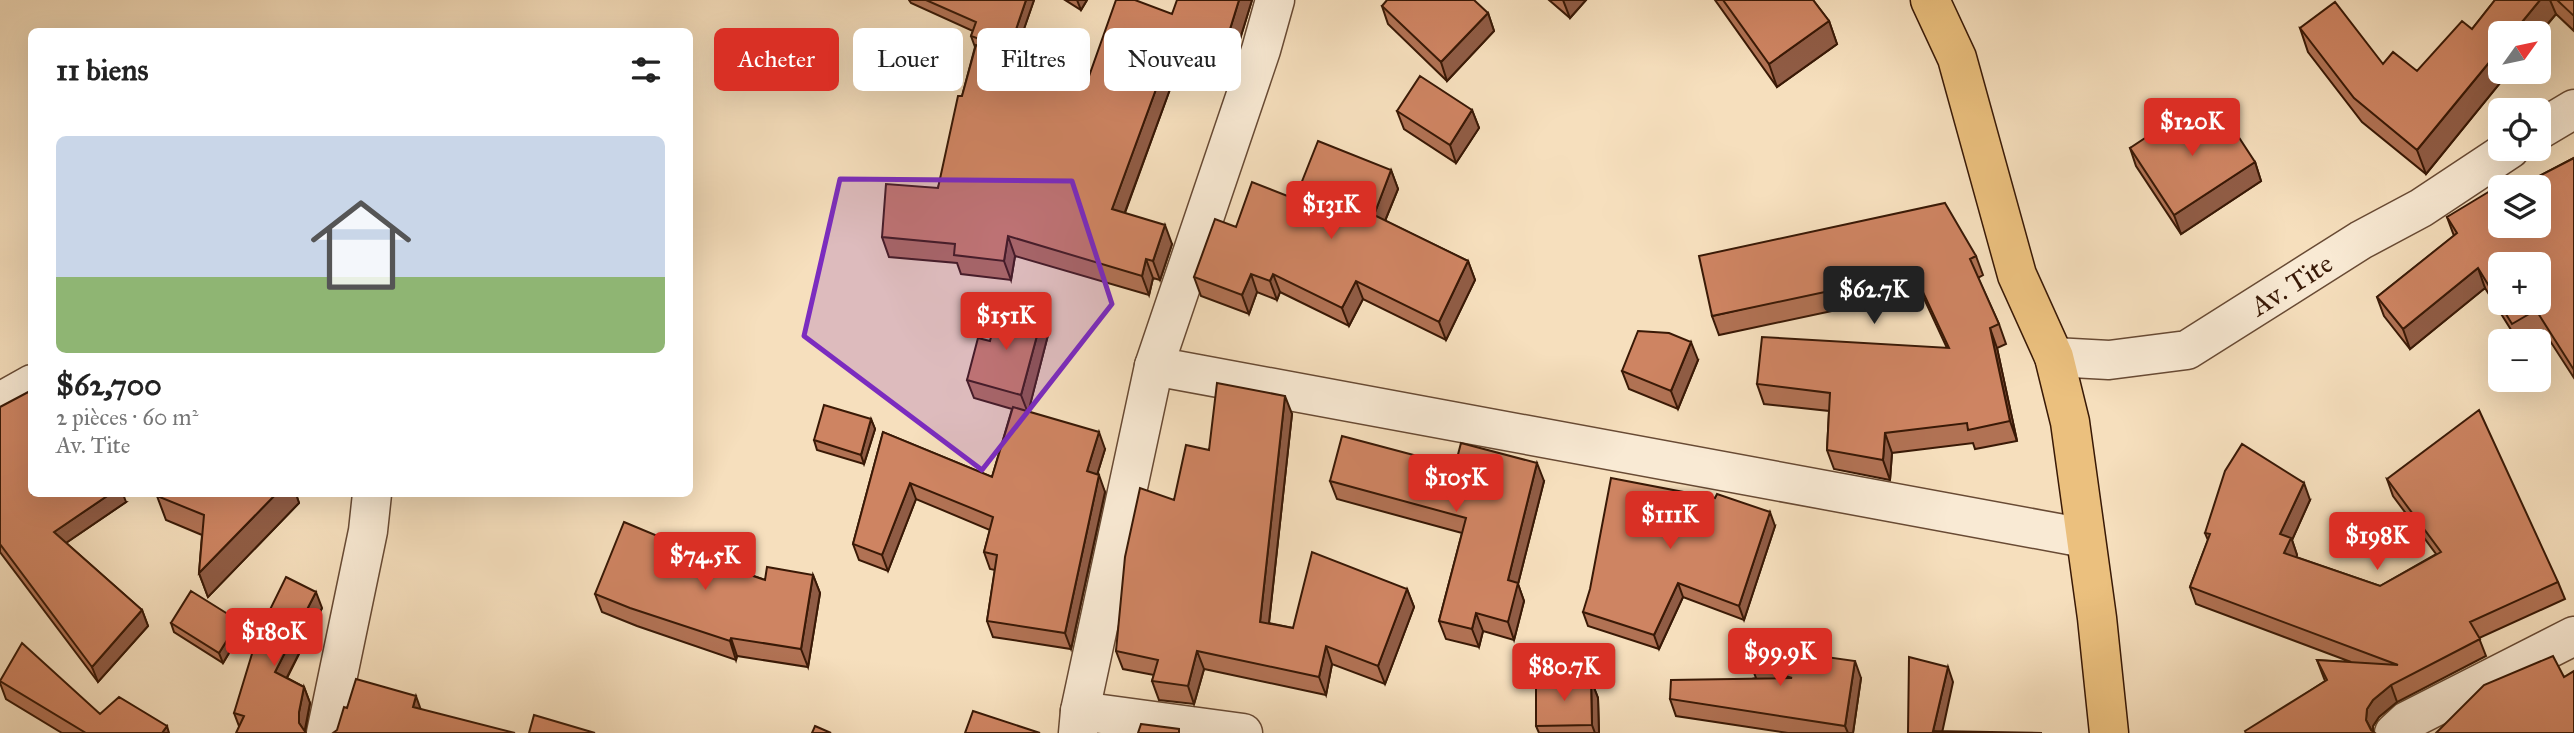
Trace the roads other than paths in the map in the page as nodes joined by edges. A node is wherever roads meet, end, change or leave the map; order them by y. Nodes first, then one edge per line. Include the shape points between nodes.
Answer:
1 (1275, 0) edge
2 (1930, 0) edge
3 (2574, 109) edge
4 (2551, 123) edge
5 (2492, 161) edge
6 (2054, 357) junction
7 (1154, 366) junction
8 (28, 386) edge
9 (0, 402) edge
10 (372, 497) edge
11 (2085, 538) junction
12 (2574, 636) edge
13 (1079, 722) edge
14 (326, 733) edge
15 (1243, 733) edge
16 (2109, 733) edge
17 (2394, 733) edge

1 - 7 street
2 - 6 highway via 1957,58 2017,275
3 - 4 street
5 - 6 street, Av. Tite via 2187,350 2109,360
6 - 11 highway via 2070,422
7 - 11 street
7 - 13 street
8 - 9 street
10 - 14 street
11 - 16 highway
12 - 17 street via 2407,721
13 - 15 street

